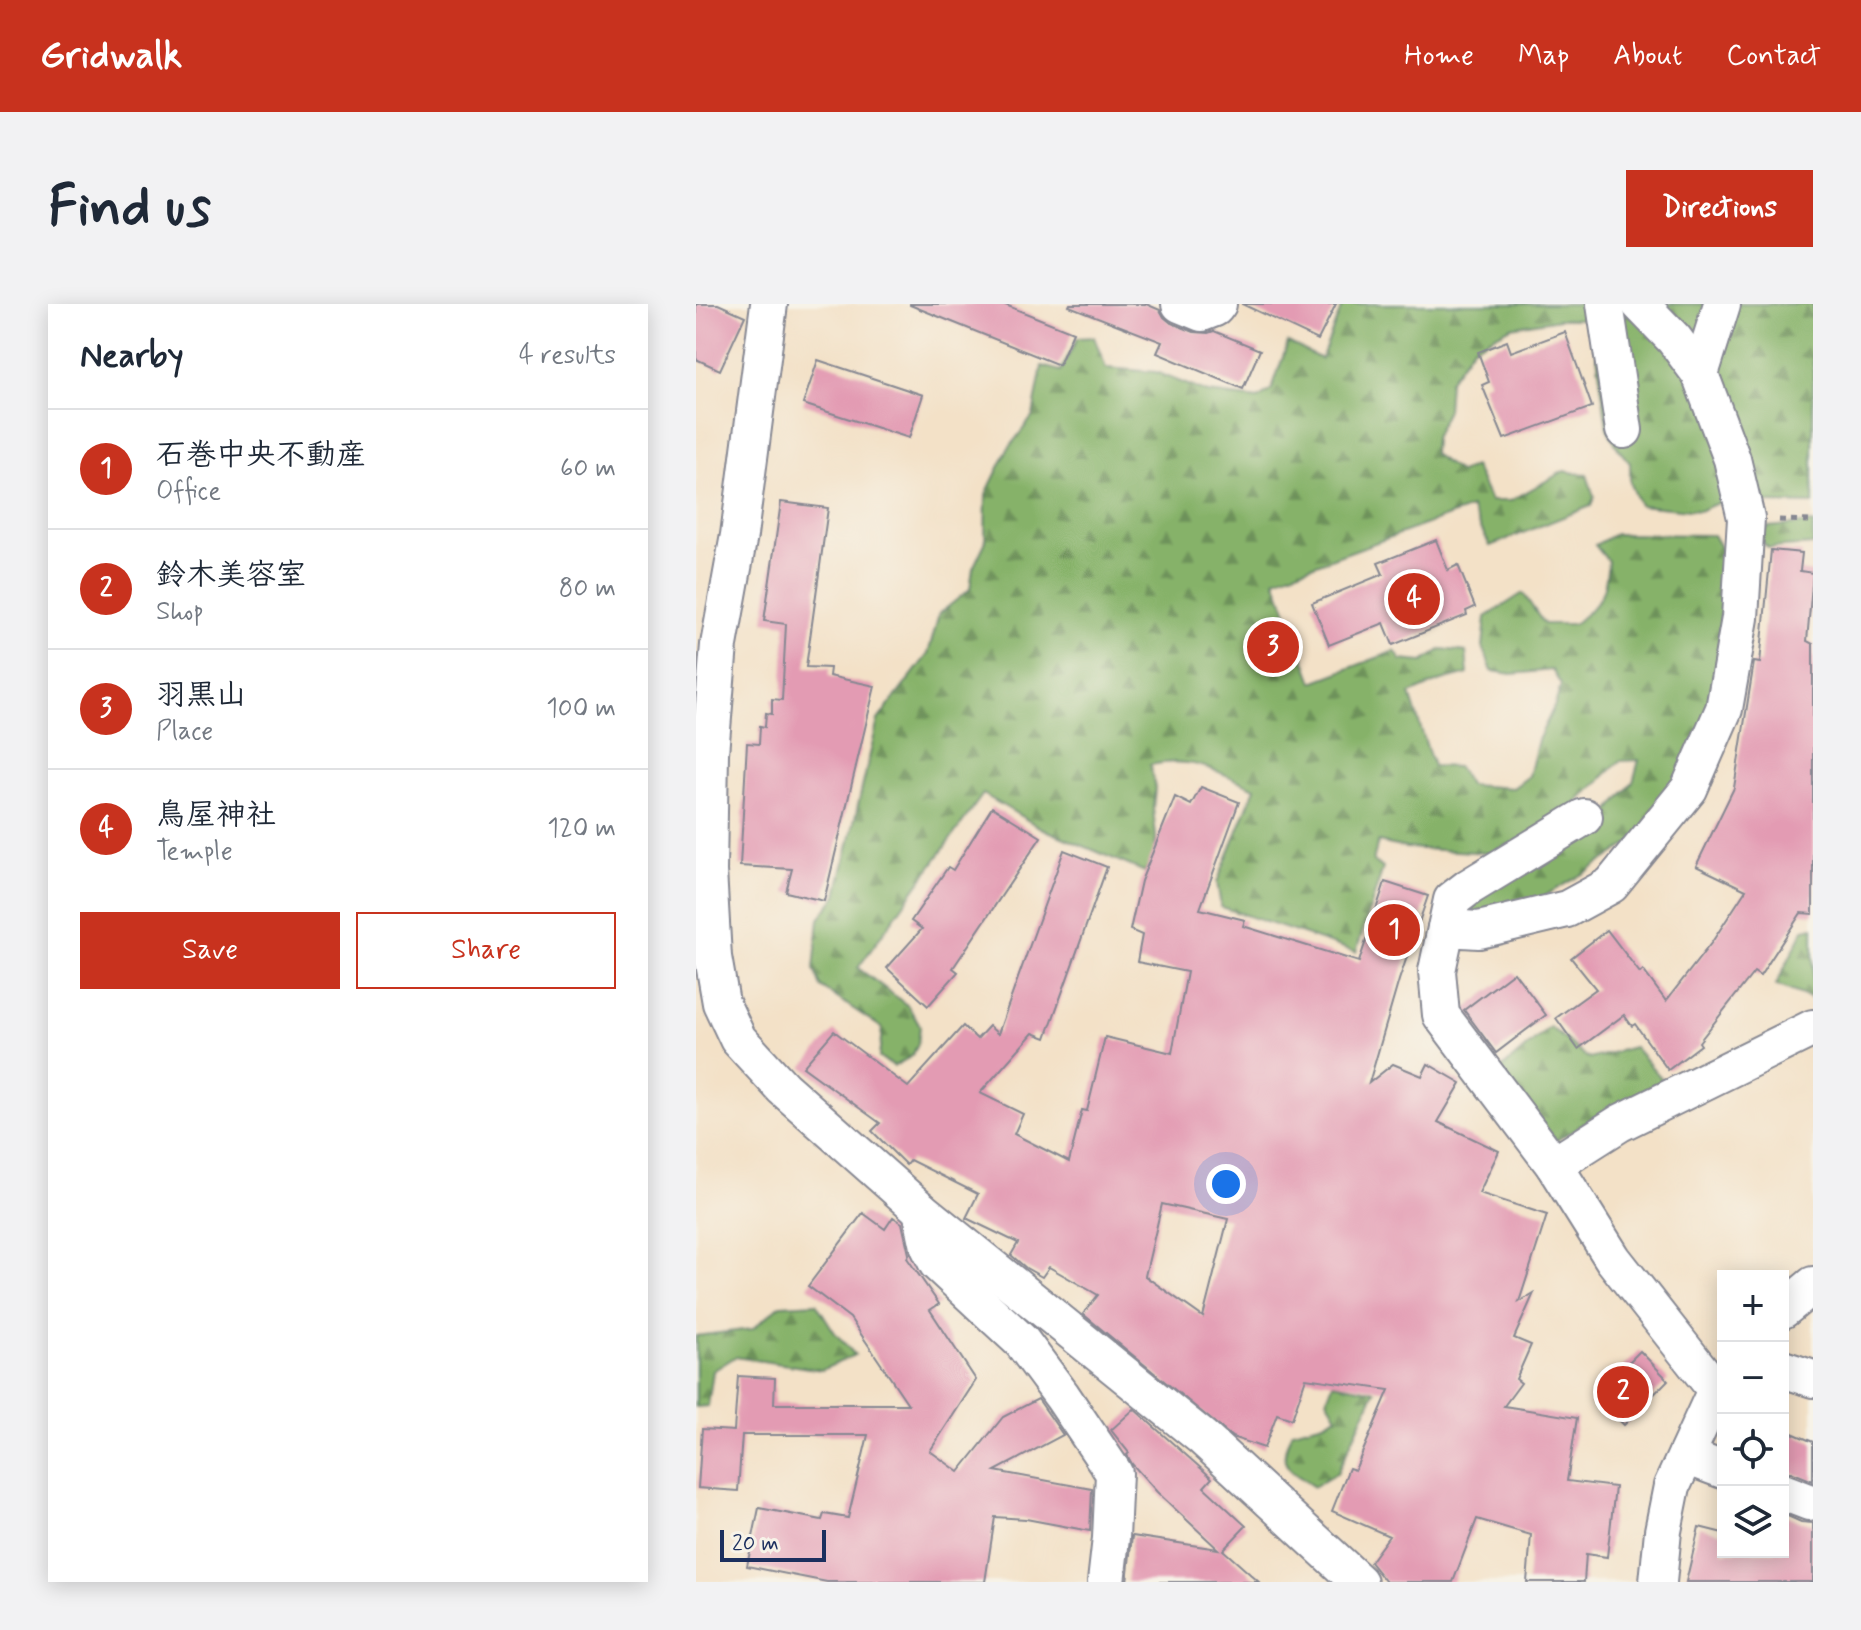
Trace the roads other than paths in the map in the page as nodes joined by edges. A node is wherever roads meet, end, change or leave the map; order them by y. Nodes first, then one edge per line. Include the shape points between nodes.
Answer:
1 (769, 304) edge
2 (1180, 304) edge
3 (1218, 304) edge
4 (1605, 304) edge
5 (1640, 304) edge
6 (1722, 304) edge
7 (1700, 374) junction
8 (1624, 430) dead end
9 (1584, 817) dead end
10 (1446, 928) junction
11 (1813, 1028) edge
12 (1554, 1165) junction
13 (921, 1210) junction
14 (1813, 1285) edge
15 (1789, 1305) edge
16 (1789, 1371) edge
17 (1813, 1379) edge
18 (1717, 1383) edge
19 (1717, 1389) edge
20 (1686, 1456) junction
21 (1717, 1468) edge
22 (1106, 1582) edge
23 (1359, 1582) edge
24 (1658, 1582) edge

1 - 13 street via 742,520 719,645 711,738 708,871 713,957 721,1003 738,1039 783,1088
2 - 3 street via 1202,313
4 - 8 street
5 - 7 street
6 - 7 street
7 - 10 street via 1732,459 1746,518 1740,618 1724,709 1689,789 1611,885 1567,909 1479,930
9 - 10 street via 1452,900
10 - 12 street via 1437,971 1441,1015
11 - 12 street via 1620,1123
12 - 18 street via 1613,1259
13 - 22 street via 937,1263 1022,1342 1114,1473
13 - 23 street via 1203,1438
14 - 15 street
16 - 17 street
19 - 20 street
20 - 21 street
20 - 24 street via 1672,1486

